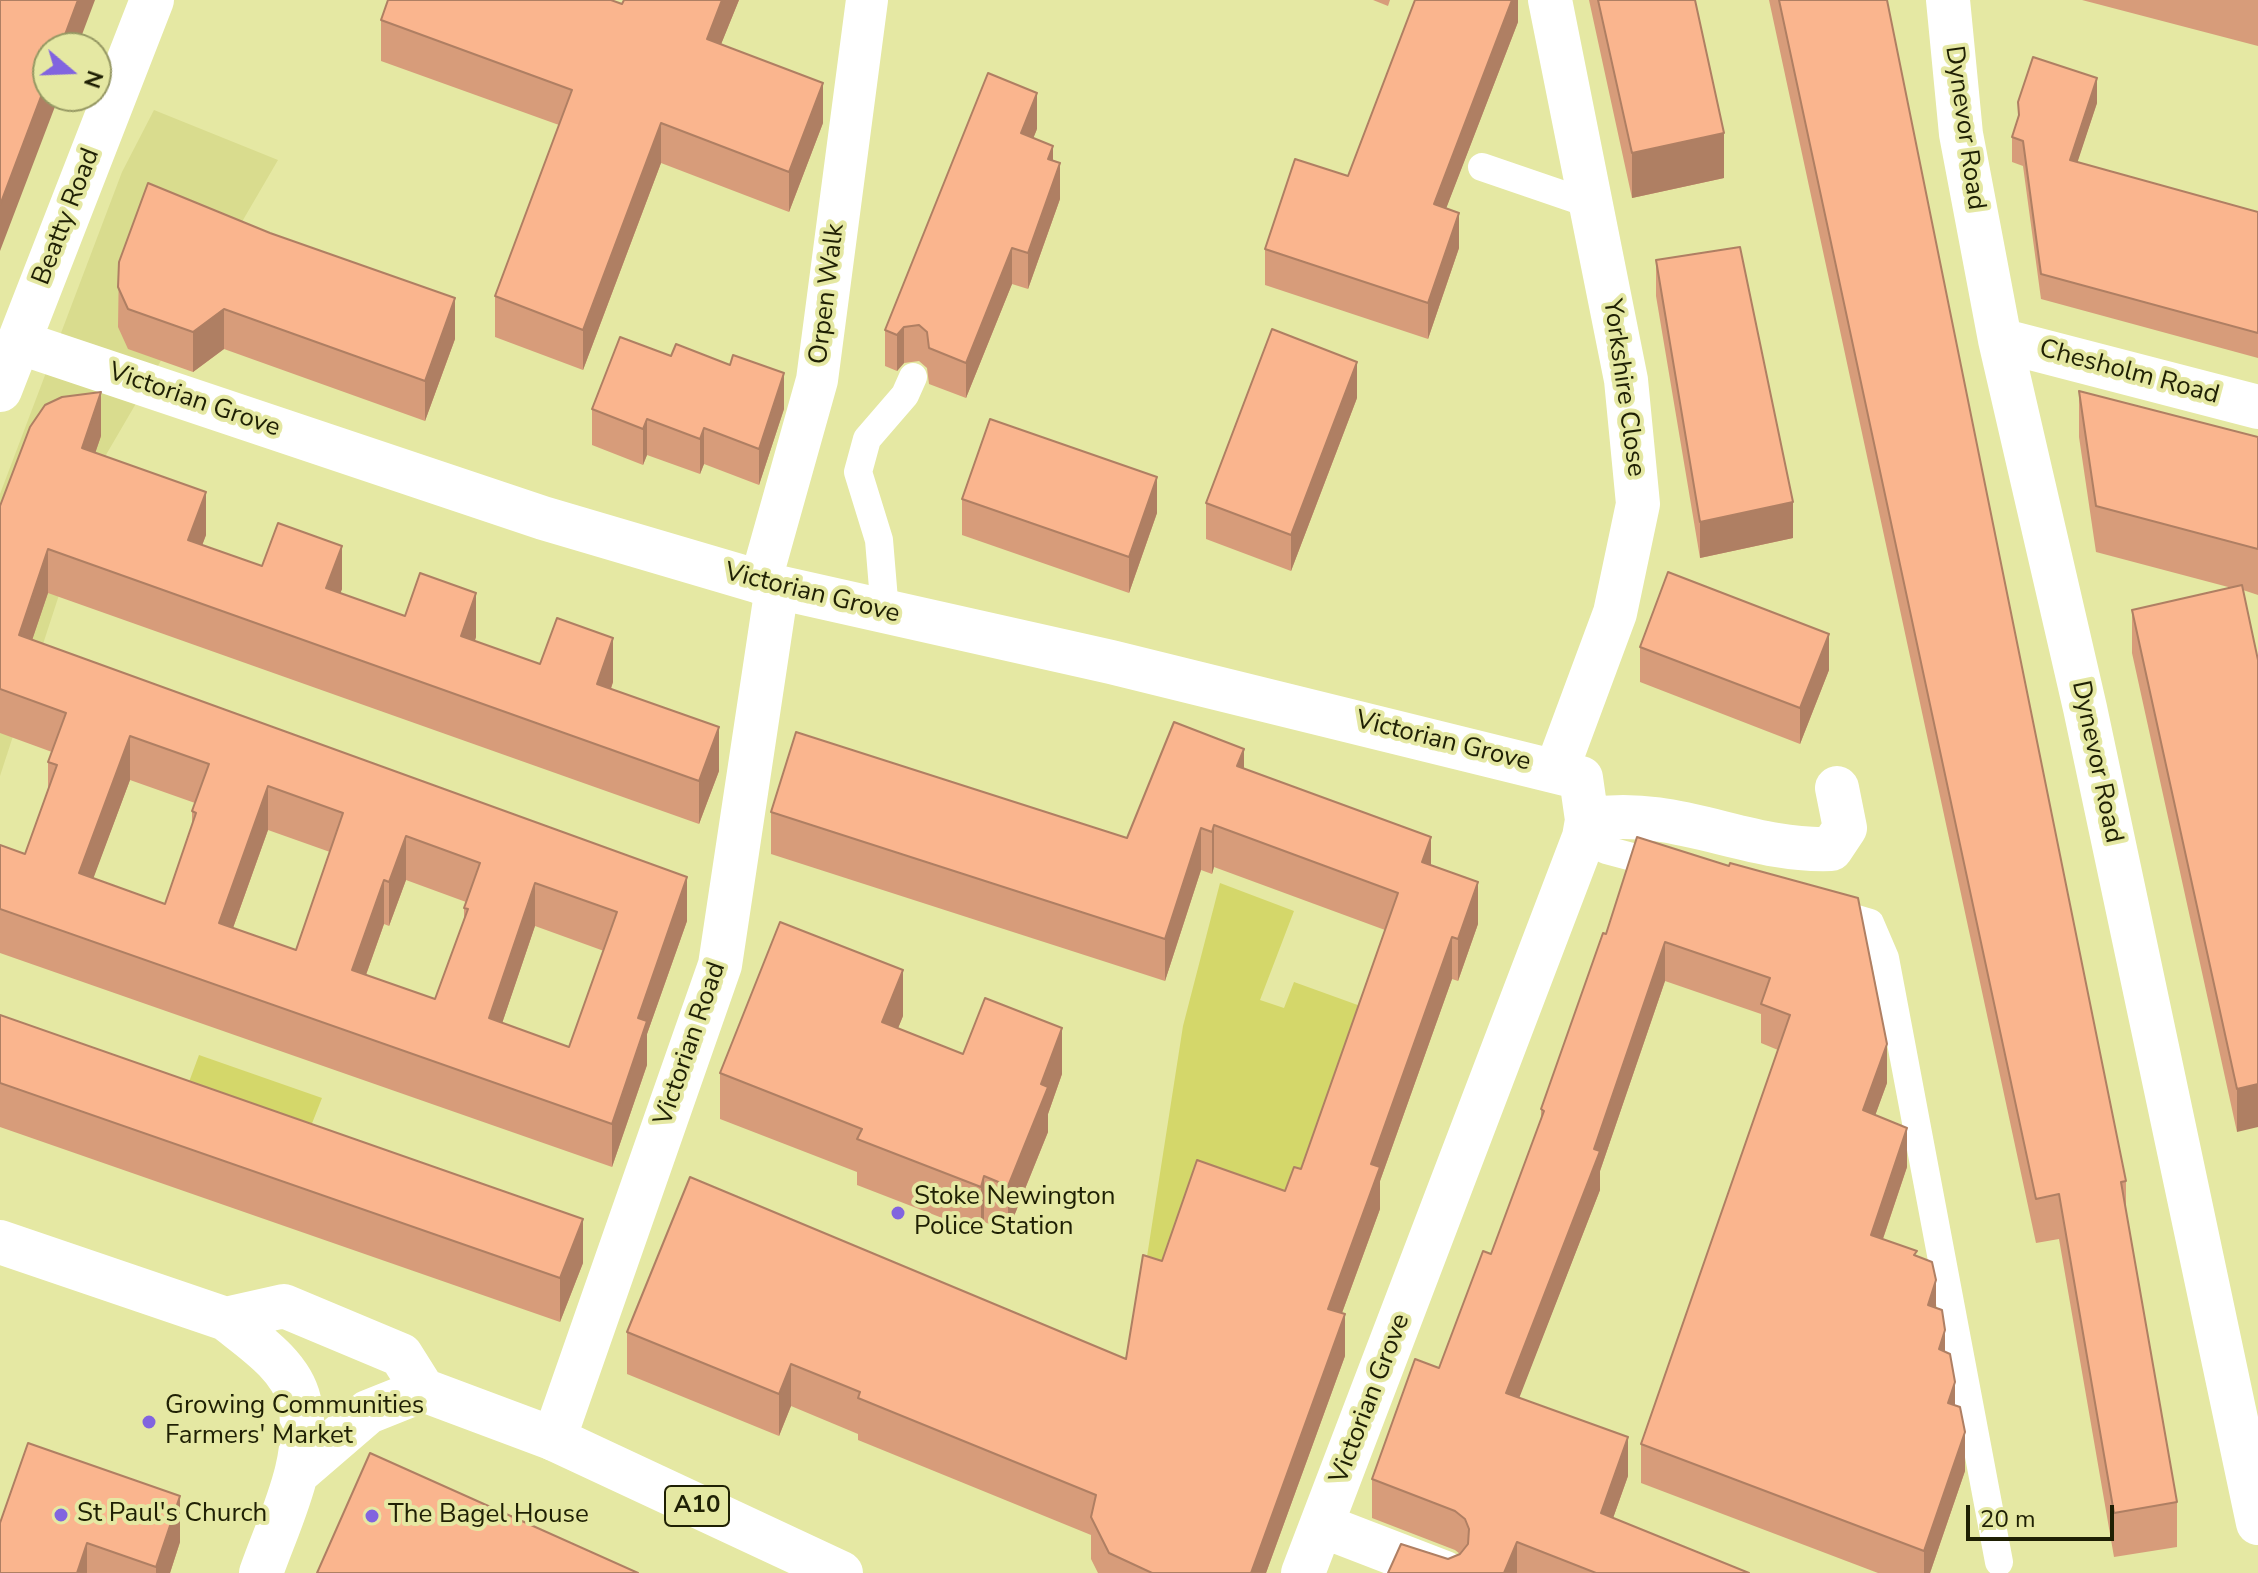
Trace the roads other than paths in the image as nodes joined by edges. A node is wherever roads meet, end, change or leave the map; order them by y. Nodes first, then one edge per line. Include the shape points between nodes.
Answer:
1 (152, 0) edge
2 (867, 0) edge
3 (1550, 0) edge
4 (1948, 0) edge
5 (1482, 167) dead end
6 (1593, 205) junction
7 (2000, 340) junction
8 (18, 342) junction
9 (913, 377) dead end
10 (0, 390) edge
11 (2258, 407) edge
12 (768, 585) junction
13 (885, 612) junction
14 (1557, 769) junction
15 (1837, 788) dead end
16 (1586, 828) junction
17 (1694, 874) edge
18 (1796, 902) edge
19 (0, 1242) edge
20 (226, 1319) junction
21 (423, 1390) junction
22 (554, 1439) junction
23 (296, 1474) junction
24 (2258, 1523) edge
25 (1323, 1526) junction
26 (1999, 1562) dead end
27 (261, 1573) edge
28 (841, 1573) edge
29 (1303, 1573) edge
30 (1445, 1573) edge

1 - 8 main road, Beatty Road
2 - 12 street, Orpen Walk via 817,380
3 - 6 main road, Yorkshire Close
4 - 7 main road, Dynevor Road via 1961,134
5 - 6 lane
6 - 14 main road, Yorkshire Close via 1626,380 1638,504 1615,613
7 - 11 main road, Chesholm Road
7 - 24 main road, Dynevor Road via 2088,723
8 - 10 main road, Beatty Road
8 - 12 main road, Victorian Grove via 543,518
9 - 13 lane via 894,411 867,439 858,472 879,540
12 - 13 main road, Victorian Grove
12 - 22 main road, Victorian Road via 720,965
13 - 14 main road, Victorian Grove
14 - 16 main road, Victorian Grove via 1581,778
15 - 16 main road via 1845,828 1831,849 1761,842 1644,815
16 - 17 lane via 1606,850
16 - 25 main road, Victorian Grove
18 - 26 lane via 1870,923 1885,958
19 - 20 main road
20 - 21 main road via 284,1306 401,1355
20 - 23 main road via 270,1355 299,1399
21 - 22 main road, A10
21 - 23 main road via 368,1412
22 - 28 main road, A10
23 - 27 main road
25 - 29 main road, Victorian Grove
25 - 30 main road

